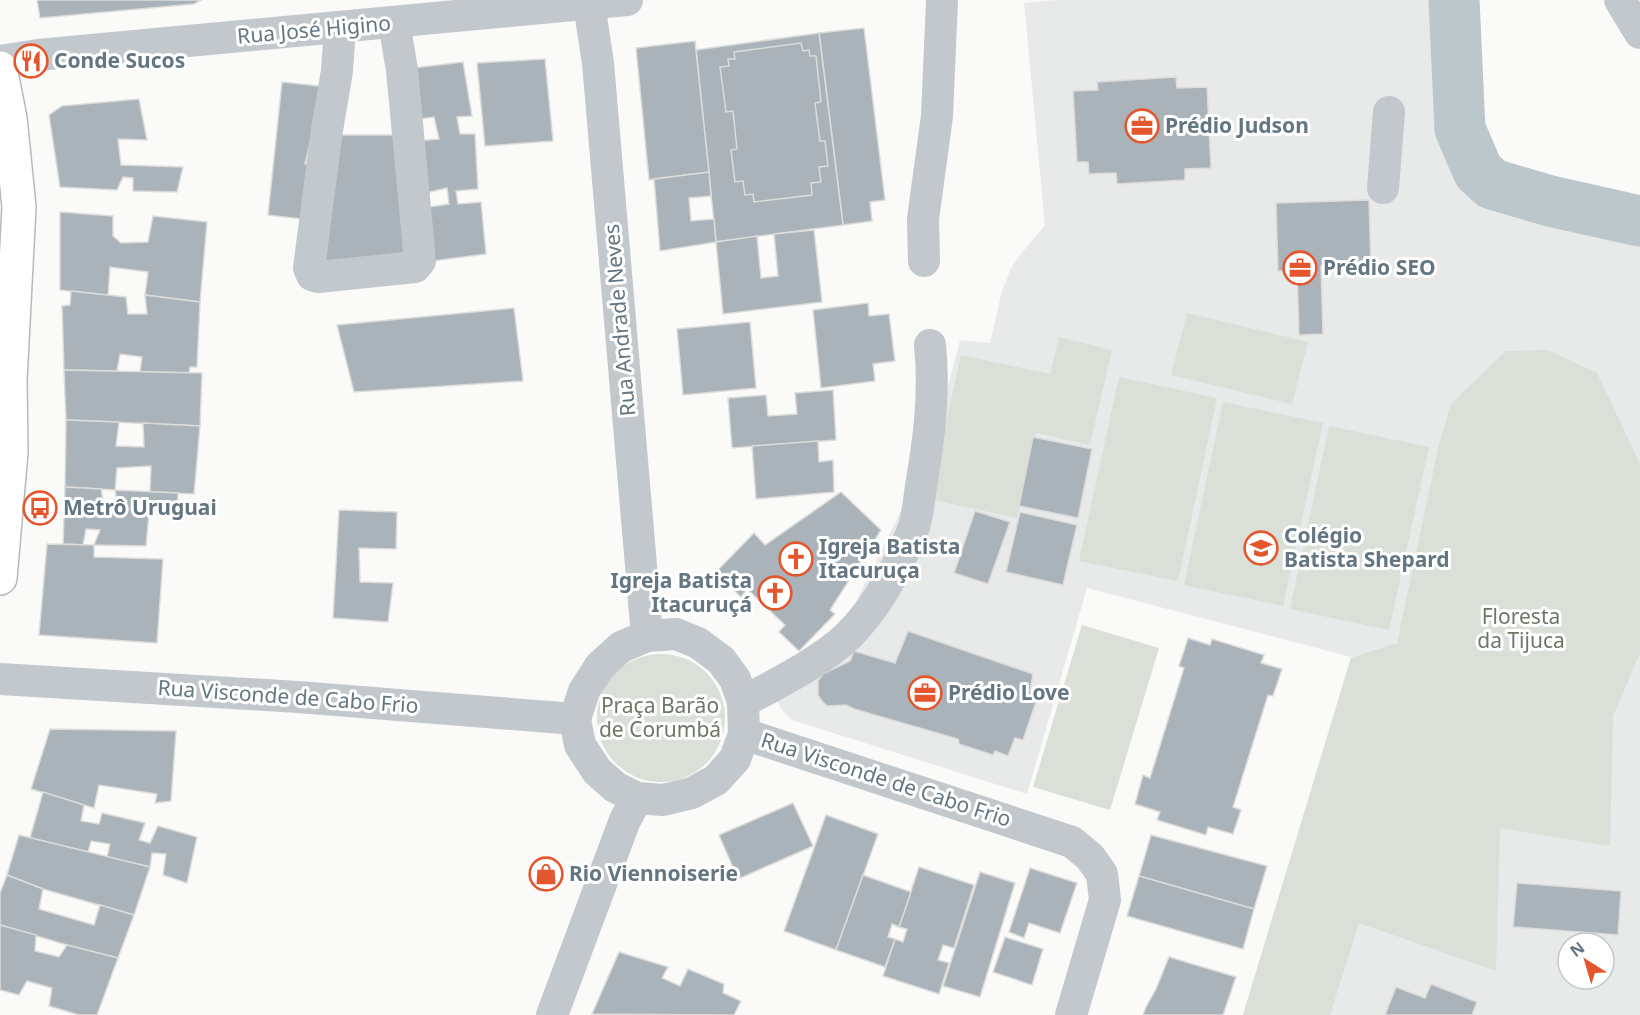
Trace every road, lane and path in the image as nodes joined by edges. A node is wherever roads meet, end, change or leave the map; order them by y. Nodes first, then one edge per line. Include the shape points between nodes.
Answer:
1 (627, 0) edge
2 (942, 0) edge
3 (1620, 0) edge
4 (590, 4) junction
5 (394, 22) junction
6 (340, 27) junction
7 (1640, 33) edge
8 (0, 61) edge
9 (0, 68) edge
10 (1389, 112) dead end
11 (1383, 188) dead end
12 (924, 261) dead end
13 (930, 345) dead end
14 (0, 578) edge
15 (647, 636) junction
16 (0, 679) edge
17 (743, 702) junction
18 (575, 719) junction
19 (744, 734) junction
20 (637, 798) junction
21 (552, 1015) edge
22 (1071, 1015) edge

1 - 4 street, Rua José Higino
2 - 12 street via 937,116 923,219
3 - 7 street
4 - 5 street, Rua José Higino
4 - 15 street, Rua Andrade Neves
5 - 6 street, Rua José Higino
5 - 6 street via 420,261 415,267 318,277 309,268
6 - 8 street, Rua José Higino
9 - 14 main road via 10,118 19,207 10,380 11,452
10 - 11 street
13 - 17 street via 933,370 929,442 915,525 883,590 863,619 825,654
15 - 17 street via 675,634 698,643 721,660 735,679
15 - 18 street via 621,647 600,666 584,691
16 - 18 street, Rua Visconde de Cabo Frio
17 - 19 street
18 - 20 street via 580,745 597,771 615,787
19 - 20 street via 735,759 716,780 692,793 663,800
19 - 22 street, Rua Visconde de Cabo Frio via 1072,842 1090,857 1102,874 1105,900
20 - 21 street via 625,820

